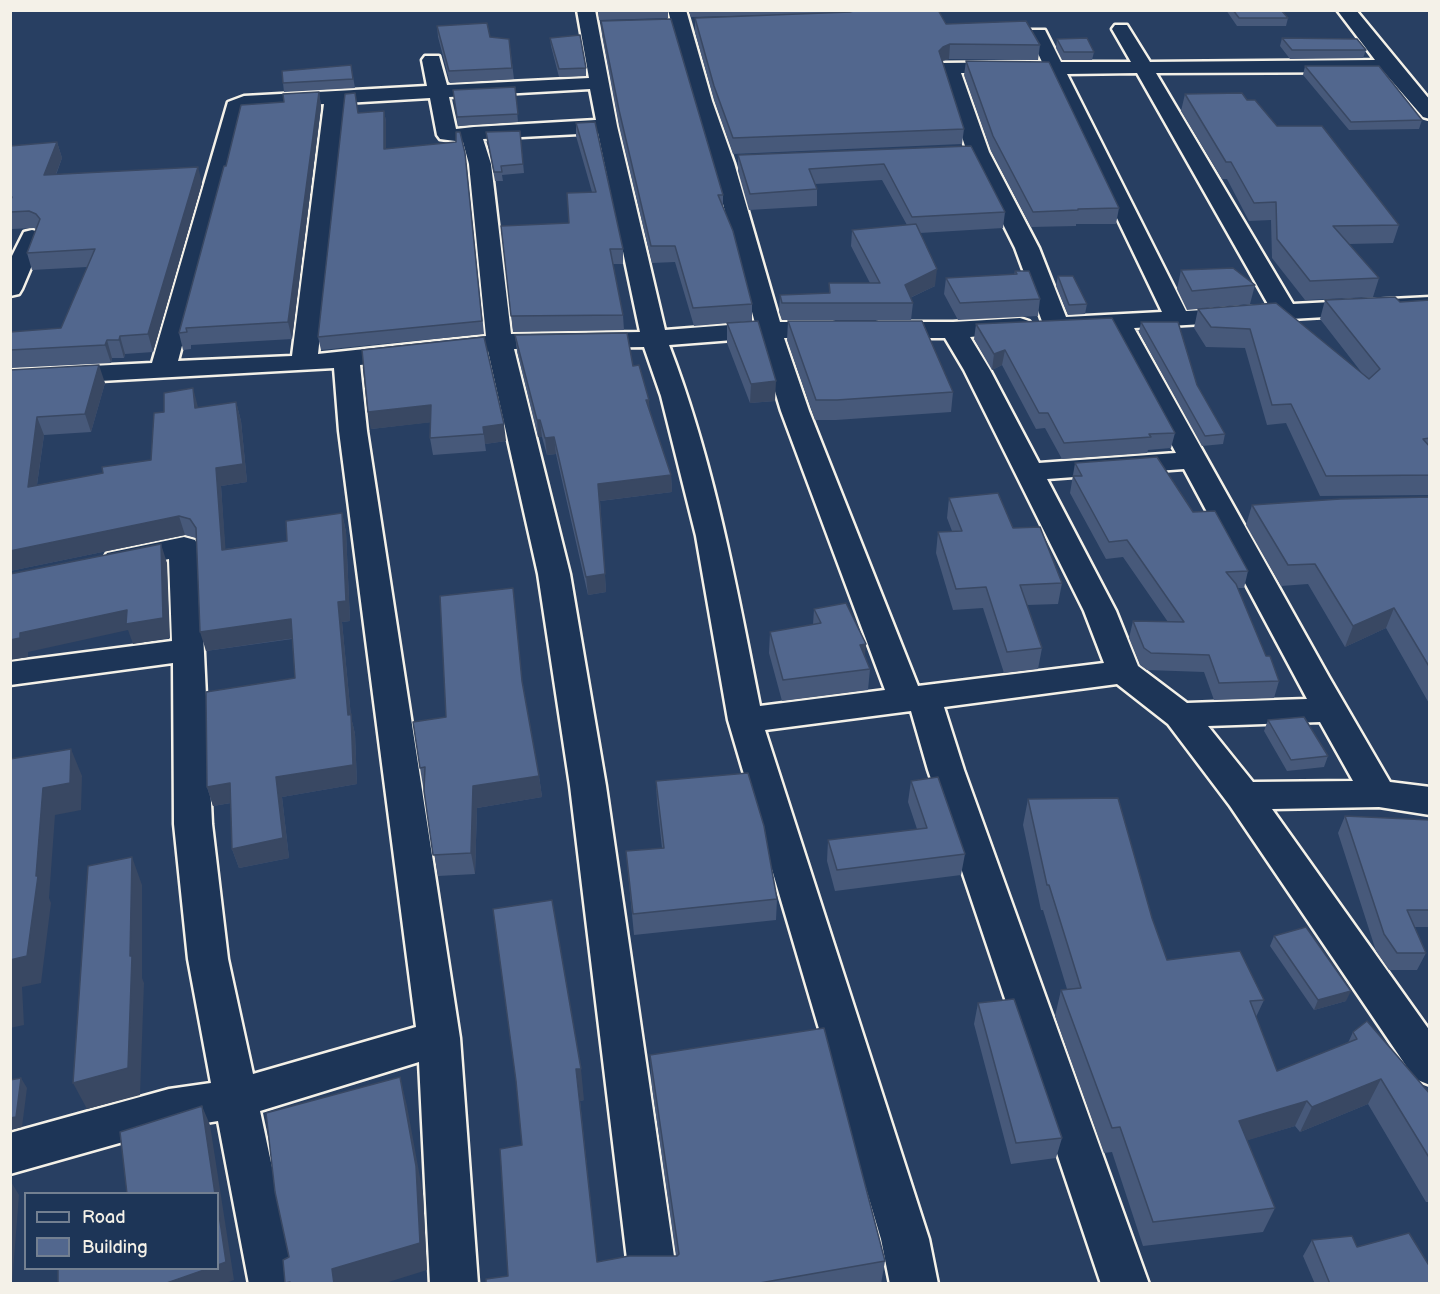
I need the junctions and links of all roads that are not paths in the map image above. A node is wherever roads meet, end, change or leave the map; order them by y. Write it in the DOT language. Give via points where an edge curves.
graph roads {
  1 [pos="1346,10"];
  2 [pos="595,22"];
  3 [pos="681,22"];
  4 [pos="1121,29"];
  5 [pos="1038,34"];
  6 [pos="432,60"];
  7 [pos="1389,66"];
  8 [pos="1143,67"];
  9 [pos="1054,68"];
  10 [pos="599,83"];
  11 [pos="440,92"];
  12 [pos="336,99"];
  13 [pos="1430,112"];
  14 [pos="607,126"];
  15 [pos="447,135"];
  16 [pos="978,152"];
  17 [pos="955,153"];
  18 [pos="32,237"];
  19 [pos="10,289"];
  20 [pos="1430,304"];
  21 [pos="1285,311"];
  22 [pos="1178,320"];
  23 [pos="1118,322"];
  24 [pos="1056,324"];
  25 [pos="769,330"];
  26 [pos="953,330"];
  27 [pos="654,339"];
  28 [pos="499,342"];
  29 [pos="346,358"];
  30 [pos="304,363"];
  31 [pos="163,370"];
  32 [pos="10,378"];
  33 [pos="1195,460"];
  34 [pos="1028,472"];
  35 [pos="1254,508"];
  36 [pos="1218,509"];
  37 [pos="91,566"];
  38 [pos="189,650"];
  39 [pos="1124,672"];
  40 [pos="10,674"];
  41 [pos="915,699"];
  42 [pos="1328,710"];
  43 [pos="1180,715"];
  44 [pos="745,720"];
  45 [pos="1379,794"];
  46 [pos="1243,796"];
  47 [pos="1430,801"];
  48 [pos="438,1038"];
  49 [pos="1430,1066"];
  50 [pos="235,1099"];
  51 [pos="10,1155"];
  52 [pos="273,1284"];
  53 [pos="454,1284"];
  54 [pos="654,1284"];
  55 [pos="914,1284"];
  56 [pos="1125,1284"];
  1 -- 7 [label="street"];
  2 -- 10 [label="street"];
  3 -- 25 [label="street" via="702,101 735,163"];
  4 -- 8 [label="street"];
  5 -- 9 [label="street"];
  6 -- 11 [label="street"];
  7 -- 8 [label="street"];
  7 -- 13 [label="street"];
  8 -- 9 [label="street"];
  8 -- 21 [label="street"];
  9 -- 16 [label="street" via="949,66"];
  9 -- 22 [label="street"];
  10 -- 11 [label="street"];
  10 -- 14 [label="street"];
  11 -- 12 [label="street"];
  11 -- 15 [label="street"];
  12 -- 30 [label="street"];
  12 -- 31 [label="street" via="244,102 235,106"];
  14 -- 15 [label="street"];
  14 -- 27 [label="street"];
  15 -- 28 [label="street" via="469,136 475,142 485,199"];
  16 -- 17 [label="street"];
  16 -- 24 [label="street" via="1027,249"];
  18 -- 19 [label="street"];
  20 -- 21 [label="street"];
  21 -- 22 [label="street"];
  22 -- 23 [label="street"];
  23 -- 24 [label="street"];
  23 -- 33 [label="street"];
  24 -- 26 [label="street"];
  25 -- 26 [label="street"];
  25 -- 27 [label="street"];
  25 -- 41 [label="street" via="795,411"];
  26 -- 34 [label="street"];
  27 -- 28 [label="street"];
  27 -- 44 [label="street" via="675,396 711,536"];
  28 -- 29 [label="street"];
  28 -- 54 [label="street" via="558,597 588,786"];
  29 -- 30 [label="street"];
  29 -- 48 [label="street"];
  30 -- 31 [label="street"];
  31 -- 32 [label="street"];
  33 -- 34 [label="street"];
  33 -- 36 [label="street"];
  34 -- 39 [label="street" via="1100,611"];
  35 -- 36 [label="street"];
  36 -- 42 [label="street"];
  37 -- 38 [label="street" via="184,547"];
  38 -- 40 [label="street"];
  38 -- 50 [label="street" via="193,824 208,959"];
  39 -- 41 [label="street"];
  39 -- 43 [label="street"];
  41 -- 44 [label="street"];
  41 -- 56 [label="street" via="950,782"];
  42 -- 43 [label="street"];
  42 -- 45 [label="street"];
  43 -- 46 [label="street"];
  44 -- 55 [label="street" via="905,1239"];
  45 -- 46 [label="street"];
  45 -- 47 [label="street"];
  46 -- 49 [label="street"];
  48 -- 50 [label="street"];
  48 -- 53 [label="street"];
  50 -- 51 [label="street" via="169,1109"];
  50 -- 52 [label="street"];
}
